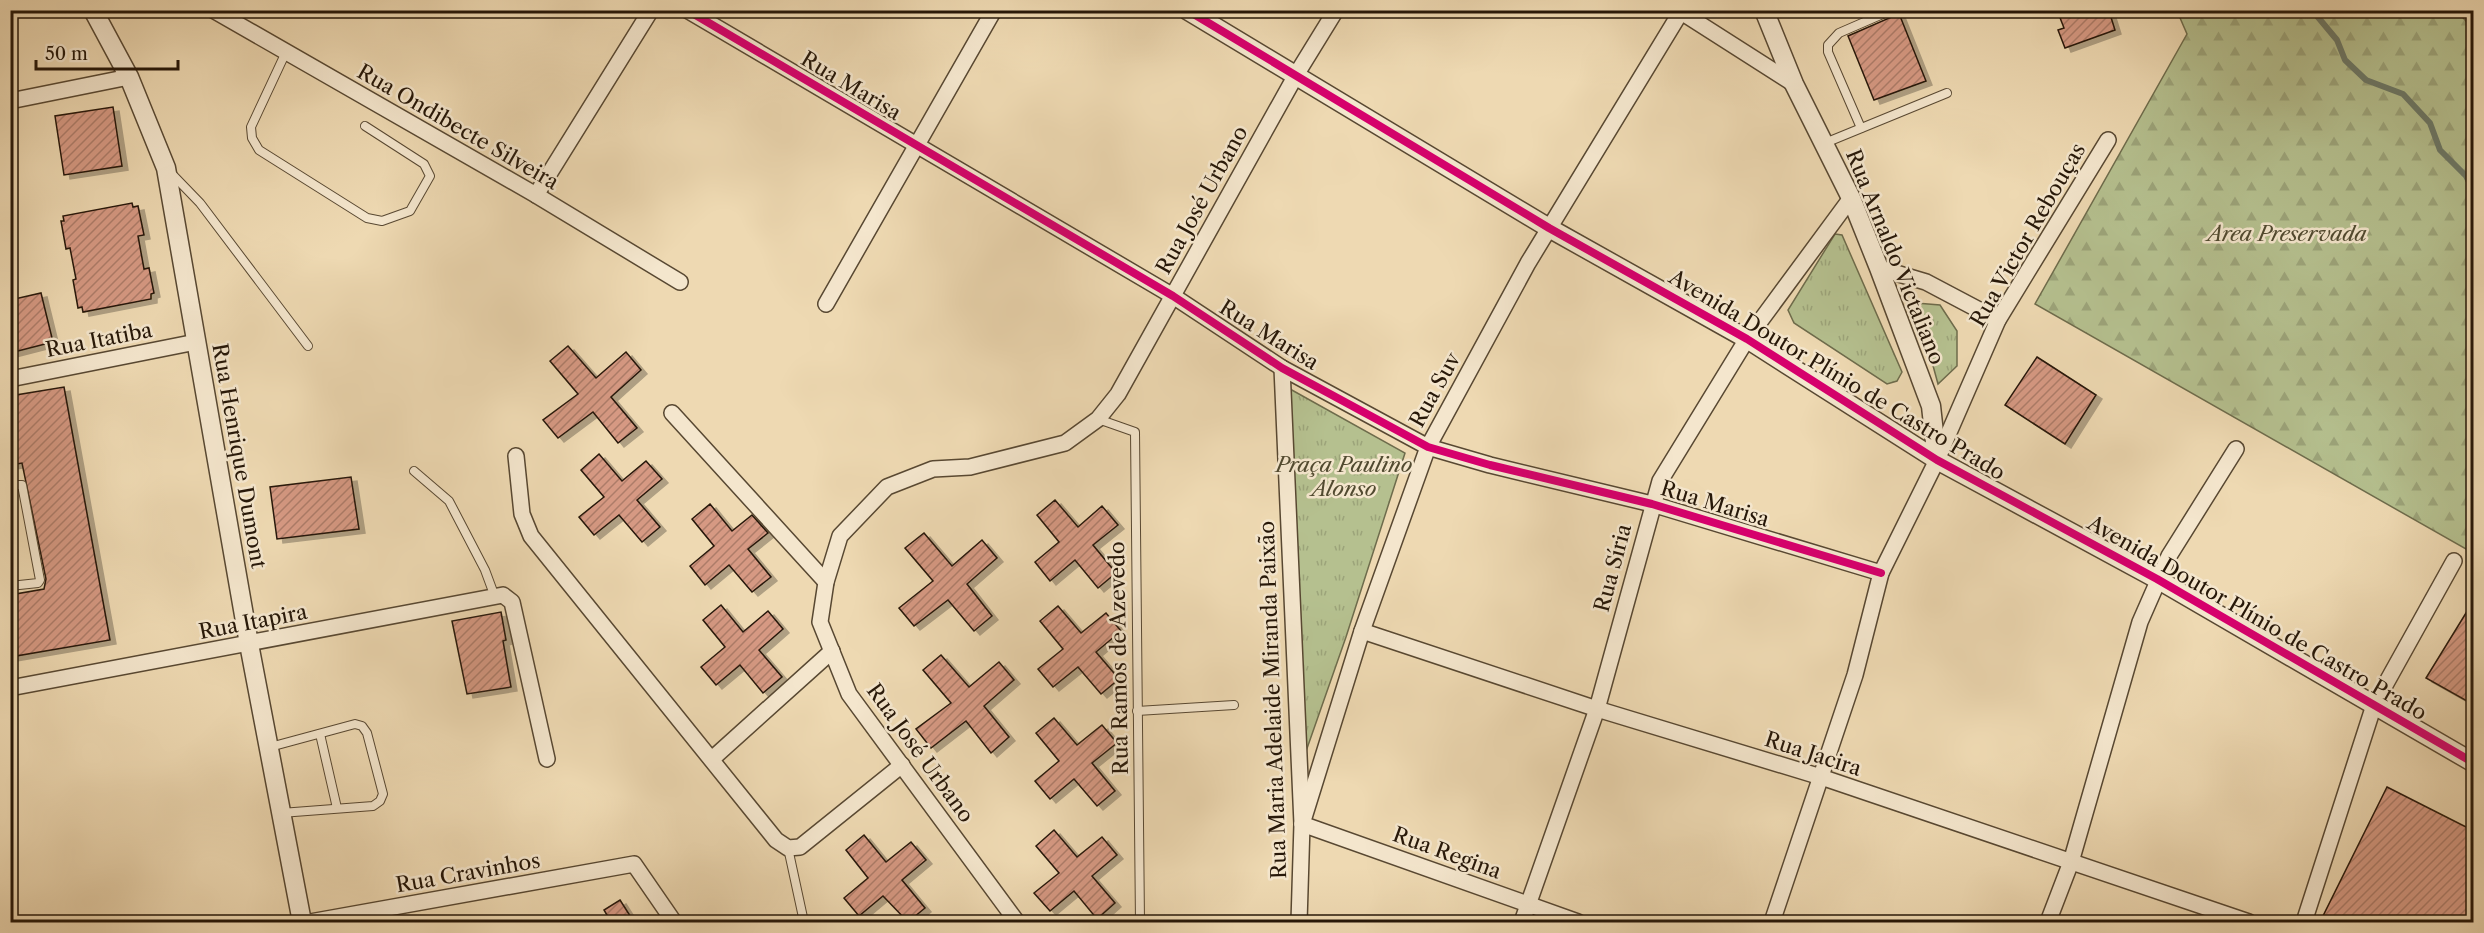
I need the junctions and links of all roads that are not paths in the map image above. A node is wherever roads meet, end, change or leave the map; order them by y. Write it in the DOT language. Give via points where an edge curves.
graph roads {
  1 [pos="93,10"];
  2 [pos="213,10"];
  3 [pos="651,10"];
  4 [pos="687,10"];
  5 [pos="994,10"];
  6 [pos="1187,10"];
  7 [pos="1336,10"];
  8 [pos="1764,10"];
  9 [pos="1892,10"];
  10 [pos="1680,11"];
  11 [pos="286,52"];
  12 [pos="1296,75"];
  13 [pos="129,77"];
  14 [pos="1794,84"];
  15 [pos="1947,93"];
  16 [pos="10,101"];
  17 [pos="365,126"];
  18 [pos="1861,128"];
  19 [pos="2108,140"];
  20 [pos="1824,144"];
  21 [pos="916,146"];
  22 [pos="166,168"];
  23 [pos="536,195"];
  24 [pos="1851,198"];
  25 [pos="1549,228"];
  26 [pos="1879,268"];
  27 [pos="680,282"];
  28 [pos="1173,296"];
  29 [pos="826,304"];
  30 [pos="1998,320"];
  31 [pos="1747,339"];
  32 [pos="196,342"];
  33 [pos="308,346"];
  34 [pos="1282,368"];
  35 [pos="10,379"];
  36 [pos="672,412"];
  37 [pos="1098,419"];
  38 [pos="1428,447"];
  39 [pos="2236,449"];
  40 [pos="516,456"];
  41 [pos="1937,460"];
  42 [pos="414,471"];
  43 [pos="10,485"];
  44 [pos="1652,504"];
  45 [pos="2454,561"];
  46 [pos="1881,573"];
  47 [pos="2157,579"];
  48 [pos="826,582"];
  49 [pos="10,585"];
  50 [pos="499,596"];
  51 [pos="1362,631"];
  52 [pos="249,644"];
  53 [pos="832,651"];
  54 [pos="10,688"];
  55 [pos="1234,705"];
  56 [pos="2374,705"];
  57 [pos="1597,709"];
  58 [pos="1137,711"];
  59 [pos="320,734"];
  60 [pos="268,748"];
  61 [pos="547,759"];
  62 [pos="712,759"];
  63 [pos="2474,763"];
  64 [pos="902,765"];
  65 [pos="1821,777"];
  66 [pos="337,808"];
  67 [pos="281,813"];
  68 [pos="1302,824"];
  69 [pos="788,848"];
  70 [pos="2071,862"];
  71 [pos="1528,905"];
  72 [pos="302,922"];
  73 [pos="310,922"];
  74 [pos="674,922"];
  75 [pos="804,922"];
  76 [pos="1017,922"];
  77 [pos="1140,922"];
  78 [pos="1299,922"];
  79 [pos="1522,922"];
  80 [pos="1578,922"];
  81 [pos="1772,922"];
  82 [pos="2048,922"];
  83 [pos="2250,922"];
  84 [pos="2304,922"];
  1 -- 13 [label="street, Rua Henrique Dumont"];
  2 -- 11 [label="street, Rua Ondibecte Silveira"];
  3 -- 23 [label="street"];
  4 -- 21 [label="street, Rua Marisa"];
  5 -- 21 [label="street"];
  6 -- 12 [label="street, Avenida Doutor Plínio de Castro Prado"];
  7 -- 12 [label="street, Rua José Urbano"];
  8 -- 14 [label="street, Rua Arnaldo Victaliano"];
  9 -- 18 [label="lane" via="1839,33 1828,45"];
  10 -- 14 [label="street"];
  10 -- 25 [label="street, Rua Suv"];
  11 -- 17 [label="lane" via="251,127 252,138 259,150 367,218 382,221 410,211 430,176 424,164"];
  11 -- 23 [label="street, Rua Ondibecte Silveira"];
  12 -- 25 [label="street, Avenida Doutor Plínio de Castro Prado"];
  12 -- 28 [label="street, Rua José Urbano"];
  13 -- 16 [label="street"];
  13 -- 22 [label="street, Rua Henrique Dumont"];
  14 -- 20 [label="street, Rua Arnaldo Victaliano"];
  15 -- 18 [label="lane"];
  18 -- 20 [label="lane"];
  19 -- 30 [label="street, Rua Victor Rebouças"];
  20 -- 24 [label="street, Rua Arnaldo Victaliano"];
  21 -- 28 [label="street, Rua Marisa"];
  21 -- 29 [label="street"];
  22 -- 32 [label="street, Rua Henrique Dumont"];
  22 -- 33 [label="lane" via="201,203"];
  23 -- 27 [label="street, Rua Ondibecte Silveira"];
  24 -- 26 [label="street, Rua Arnaldo Victaliano"];
  24 -- 31 [label="street, Rua Síria"];
  25 -- 31 [label="street, Avenida Doutor Plínio de Castro Prado"];
  25 -- 38 [label="street, Rua Suv"];
  26 -- 30 [label="street" via="1926,282"];
  26 -- 41 [label="street, Rua Arnaldo Victaliano" via="1930,406"];
  28 -- 34 [label="street, Rua Marisa"];
  28 -- 37 [label="street, Rua José Urbano" via="1118,394"];
  30 -- 41 [label="street, Rua Victor Rebouças"];
  31 -- 41 [label="street, Avenida Doutor Plínio de Castro Prado"];
  31 -- 44 [label="street, Rua Síria" via="1660,481"];
  32 -- 35 [label="street, Rua Itatiba"];
  32 -- 52 [label="street, Rua Henrique Dumont"];
  34 -- 38 [label="street, Rua Marisa"];
  34 -- 68 [label="street, Rua Maria Adelaide Miranda Paixão"];
  36 -- 48 [label="street"];
  37 -- 48 [label="street, Rua José Urbano" via="1065,443 970,467 933,469 887,487 840,536"];
  37 -- 58 [label="lane, Rua Ramos de Azevedo" via="1135,432"];
  38 -- 44 [label="street, Rua Marisa"];
  38 -- 51 [label="street, Rua Suv"];
  39 -- 47 [label="street"];
  40 -- 62 [label="street" via="522,514 531,536"];
  41 -- 46 [label="street, Rua Victor Rebouças"];
  41 -- 47 [label="street, Avenida Doutor Plínio de Castro Prado"];
  42 -- 50 [label="lane" via="448,501"];
  43 -- 49 [label="lane" via="22,485 39,580"];
  44 -- 46 [label="street, Rua Marisa"];
  44 -- 57 [label="street, Rua Síria"];
  45 -- 56 [label="street"];
  46 -- 65 [label="street, Rua Victor Rebouças" via="1855,675"];
  47 -- 56 [label="street, Avenida Doutor Plínio de Castro Prado"];
  47 -- 70 [label="street" via="2140,622"];
  48 -- 53 [label="street, Rua José Urbano" via="820,621"];
  50 -- 52 [label="street, Rua Itapira"];
  50 -- 61 [label="street" via="512,602"];
  51 -- 57 [label="street, Rua Jacira"];
  51 -- 68 [label="street, Rua Suv"];
  52 -- 54 [label="street, Rua Itapira"];
  52 -- 60 [label="street, Rua Henrique Dumont"];
  53 -- 62 [label="street"];
  53 -- 64 [label="street, Rua José Urbano" via="849,693"];
  55 -- 58 [label="lane"];
  56 -- 63 [label="street, Avenida Doutor Plínio de Castro Prado"];
  56 -- 84 [label="street"];
  57 -- 65 [label="street, Rua Jacira"];
  57 -- 71 [label="street, Rua Síria"];
  58 -- 77 [label="lane, Rua Ramos de Azevedo"];
  59 -- 60 [label="lane"];
  59 -- 66 [label="lane"];
  59 -- 66 [label="lane" via="355,724 362,726 383,794 373,806"];
  60 -- 67 [label="street, Rua Henrique Dumont"];
  62 -- 69 [label="street" via="776,840"];
  64 -- 69 [label="street" via="800,847"];
  64 -- 76 [label="street, Rua José Urbano"];
  65 -- 70 [label="street, Rua Jacira"];
  65 -- 81 [label="street, Rua Victor Rebouças"];
  66 -- 67 [label="lane"];
  67 -- 72 [label="street, Rua Henrique Dumont"];
  68 -- 71 [label="street, Rua Regina"];
  68 -- 78 [label="street, Rua Maria Adelaide Miranda Paixão"];
  69 -- 75 [label="lane"];
  70 -- 82 [label="street"];
  70 -- 83 [label="street, Rua Jacira"];
  71 -- 79 [label="street, Rua Síria"];
  71 -- 80 [label="street, Rua Regina"];
  73 -- 74 [label="street, Rua Cravinhos" via="634,864"];
}
